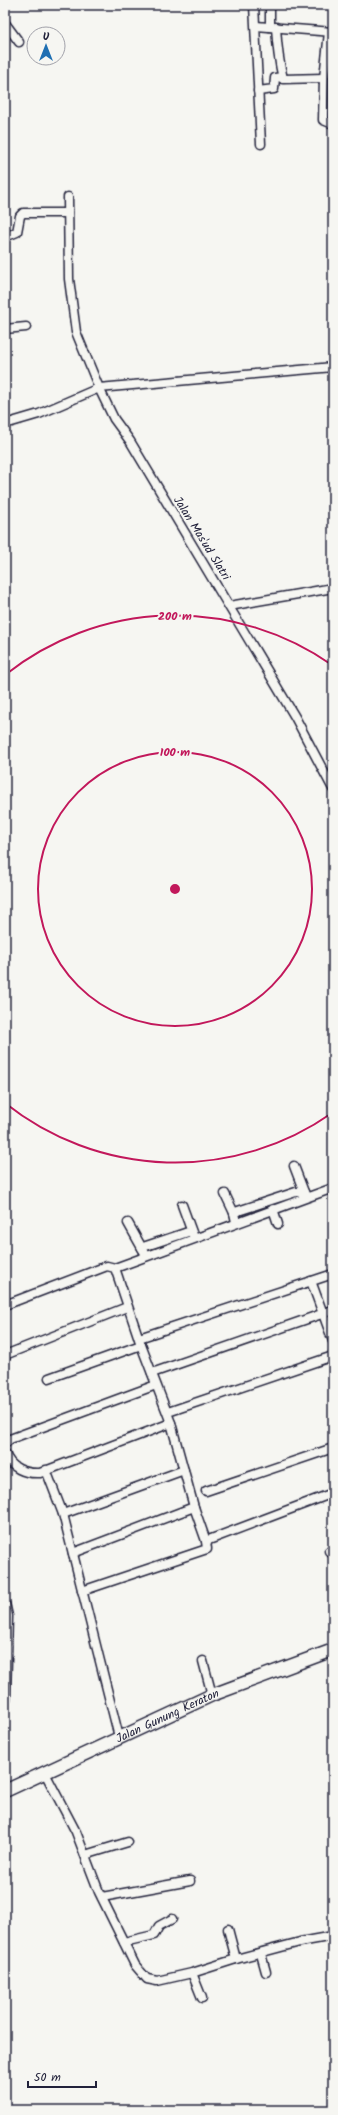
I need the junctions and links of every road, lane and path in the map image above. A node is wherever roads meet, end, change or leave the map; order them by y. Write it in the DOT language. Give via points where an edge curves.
graph roads {
  1 [pos="254,5"];
  2 [pos="270,5"];
  3 [pos="5,23"];
  4 [pos="256,26"];
  5 [pos="273,27"];
  6 [pos="331,32"];
  7 [pos="19,42"];
  8 [pos="282,77"];
  9 [pos="324,78"];
  10 [pos="258,90"];
  11 [pos="333,124"];
  12 [pos="261,144"];
  13 [pos="68,197"];
  14 [pos="68,212"];
  15 [pos="5,237"];
  16 [pos="26,327"];
  17 [pos="5,329"];
  18 [pos="333,367"];
  19 [pos="99,388"];
  20 [pos="5,424"];
  21 [pos="333,588"];
  22 [pos="229,606"];
  23 [pos="333,789"];
  24 [pos="294,1166"];
  25 [pos="333,1188"];
  26 [pos="225,1194"];
  27 [pos="305,1194"];
  28 [pos="182,1204"];
  29 [pos="273,1209"];
  30 [pos="234,1213"];
  31 [pos="236,1222"];
  32 [pos="128,1223"];
  33 [pos="278,1224"];
  34 [pos="192,1234"];
  35 [pos="144,1252"];
  36 [pos="115,1268"];
  37 [pos="333,1274"];
  38 [pos="311,1281"];
  39 [pos="5,1305"];
  40 [pos="127,1308"];
  41 [pos="333,1310"];
  42 [pos="323,1314"];
  43 [pos="333,1341"];
  44 [pos="140,1342"];
  45 [pos="5,1355"];
  46 [pos="333,1356"];
  47 [pos="152,1373"];
  48 [pos="49,1378"];
  49 [pos="156,1385"];
  50 [pos="168,1412"];
  51 [pos="172,1423"];
  52 [pos="5,1444"];
  53 [pos="333,1448"];
  54 [pos="5,1453"];
  55 [pos="46,1470"];
  56 [pos="184,1470"];
  57 [pos="206,1491"];
  58 [pos="333,1493"];
  59 [pos="194,1507"];
  60 [pos="63,1514"];
  61 [pos="206,1541"];
  62 [pos="73,1553"];
  63 [pos="82,1591"];
  64 [pos="5,1603"];
  65 [pos="333,1650"];
  66 [pos="203,1661"];
  67 [pos="212,1695"];
  68 [pos="6,1700"];
  69 [pos="119,1737"];
  70 [pos="45,1773"];
  71 [pos="5,1791"];
  72 [pos="128,1842"];
  73 [pos="85,1855"];
  74 [pos="190,1881"];
  75 [pos="102,1897"];
  76 [pos="172,1919"];
  77 [pos="228,1929"];
  78 [pos="333,1936"];
  79 [pos="124,1942"];
  80 [pos="261,1954"];
  81 [pos="236,1959"];
  82 [pos="266,1972"];
  83 [pos="192,1973"];
  84 [pos="202,1998"];
  1 -- 4 [label="street"];
  2 -- 5 [label="street"];
  3 -- 7 [label="street"];
  4 -- 5 [label="street"];
  4 -- 10 [label="street"];
  5 -- 6 [label="street"];
  5 -- 8 [label="street"];
  6 -- 9 [label="street"];
  8 -- 9 [label="street" via="286,80"];
  8 -- 10 [label="street" via="275,78 274,90"];
  9 -- 11 [label="street" via="323,120"];
  10 -- 12 [label="street"];
  13 -- 14 [label="street, Jalan Mas'ud Slatri"];
  14 -- 15 [label="street" via="23,213 17,232"];
  14 -- 19 [label="street, Jalan Mas'ud Slatri" via="69,280 76,332"];
  16 -- 17 [label="street"];
  18 -- 19 [label="street"];
  19 -- 20 [label="street" via="38,414"];
  19 -- 22 [label="street, Jalan Mas'ud Slatri" via="114,420 130,441"];
  21 -- 22 [label="street"];
  22 -- 23 [label="street, Jalan Mas'ud Slatri" via="295,717"];
  24 -- 27 [label="street"];
  25 -- 27 [label="street"];
  26 -- 30 [label="street"];
  27 -- 29 [label="street"];
  27 -- 30 [label="street" via="290,1194"];
  28 -- 34 [label="street"];
  29 -- 31 [label="street"];
  29 -- 33 [label="street"];
  30 -- 31 [label="street"];
  31 -- 34 [label="street"];
  32 -- 35 [label="street"];
  34 -- 35 [label="street"];
  35 -- 36 [label="street"];
  36 -- 39 [label="street" via="108,1266"];
  36 -- 40 [label="street"];
  37 -- 38 [label="street"];
  38 -- 42 [label="street"];
  38 -- 44 [label="street"];
  40 -- 44 [label="street"];
  40 -- 45 [label="street"];
  41 -- 42 [label="street"];
  42 -- 43 [label="street"];
  42 -- 47 [label="street"];
  44 -- 47 [label="street"];
  44 -- 48 [label="street"];
  46 -- 50 [label="street"];
  47 -- 49 [label="street"];
  49 -- 50 [label="street"];
  49 -- 52 [label="street"];
  50 -- 51 [label="street"];
  51 -- 55 [label="street"];
  51 -- 56 [label="street"];
  53 -- 57 [label="street"];
  54 -- 55 [label="street" via="10,1462 22,1471 36,1473"];
  55 -- 60 [label="street"];
  56 -- 59 [label="street"];
  56 -- 60 [label="street"];
  58 -- 61 [label="street"];
  59 -- 61 [label="street"];
  59 -- 62 [label="street"];
  60 -- 62 [label="street"];
  61 -- 63 [label="street" via="207,1549"];
  62 -- 63 [label="street"];
  63 -- 69 [label="street"];
  64 -- 68 [label="street" via="8,1616"];
  65 -- 67 [label="street, Jalan Gunung Keraton"];
  66 -- 67 [label="street"];
  67 -- 69 [label="street, Jalan Gunung Keraton"];
  69 -- 70 [label="street, Jalan Gunung Keraton"];
  70 -- 71 [label="street, Jalan Gunung Keraton"];
  70 -- 73 [label="street"];
  72 -- 73 [label="street"];
  73 -- 75 [label="street"];
  74 -- 75 [label="street"];
  75 -- 79 [label="street"];
  76 -- 79 [label="street" via="159,1926 154,1935"];
  77 -- 81 [label="street"];
  78 -- 80 [label="street" via="300,1942"];
  79 -- 83 [label="street" via="135,1965 147,1979 157,1981"];
  80 -- 81 [label="street"];
  80 -- 82 [label="street"];
  81 -- 83 [label="street"];
  83 -- 84 [label="street"];
}
